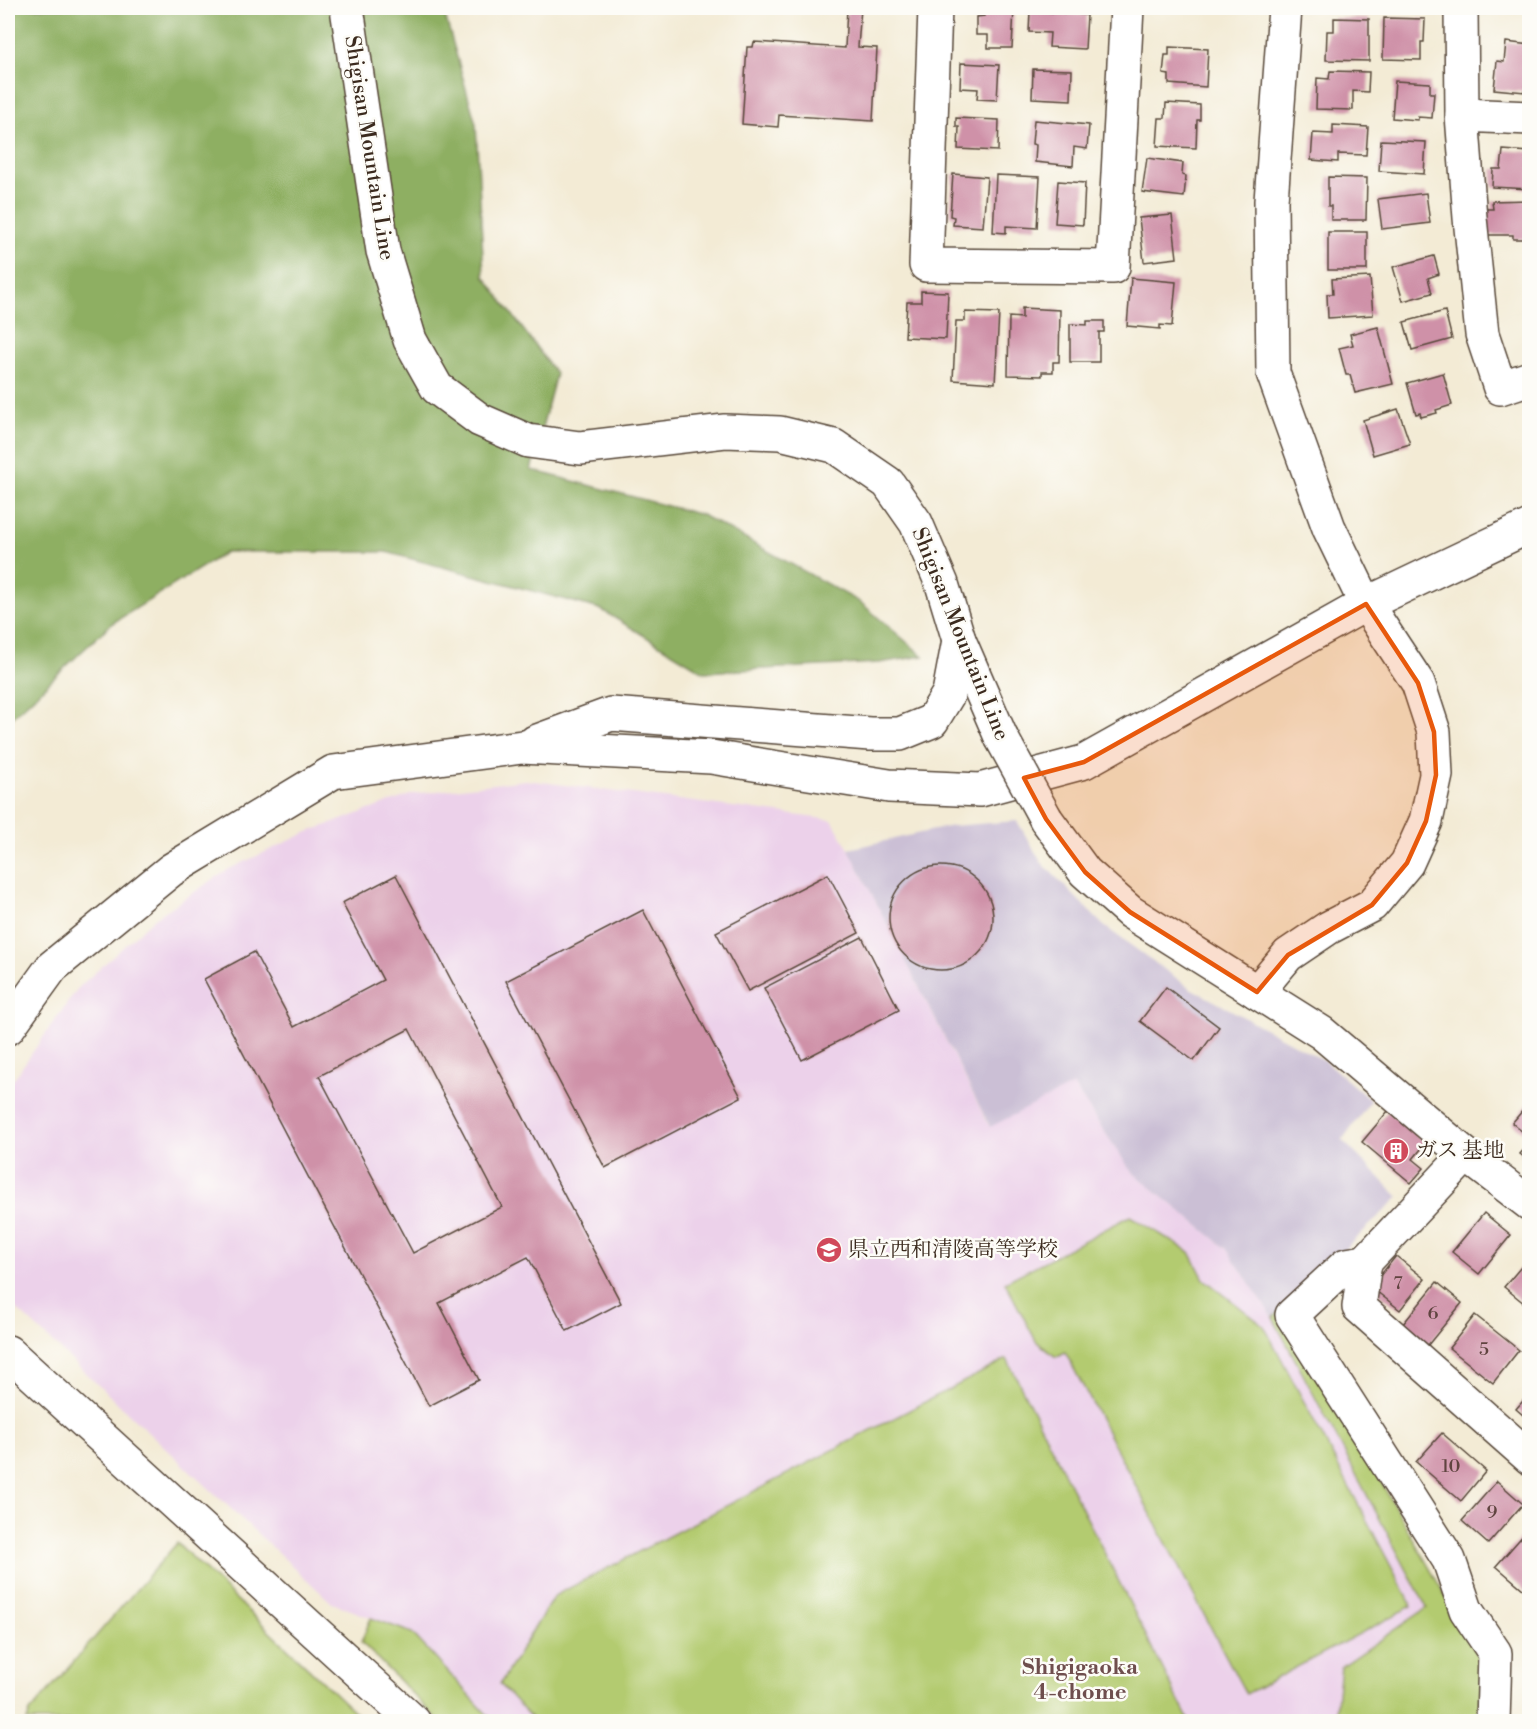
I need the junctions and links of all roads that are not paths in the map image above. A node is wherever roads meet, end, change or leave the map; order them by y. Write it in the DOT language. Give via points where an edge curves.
graph roads {
  1 [pos="346,8"];
  2 [pos="935,8"];
  3 [pos="1127,8"];
  4 [pos="1285,8"];
  5 [pos="1461,8"];
  6 [pos="1462,115"];
  7 [pos="1530,118"];
  8 [pos="1530,378"];
  9 [pos="1530,525"];
  10 [pos="1366,604"];
  11 [pos="959,640"];
  12 [pos="522,747"];
  13 [pos="1257,992"];
  14 [pos="8,1028"];
  15 [pos="1466,1155"];
  16 [pos="1530,1204"];
  17 [pos="1365,1262"];
  18 [pos="8,1352"];
  19 [pos="1530,1458"];
  20 [pos="414,1722"];
  21 [pos="1492,1722"];
  1 -- 11 [label="street, Shigisan Mountain Line" via="382,251 411,340 437,388 480,420 528,441 559,446 580,448 725,431 780,433 834,446 888,483 916,523 942,584"];
  2 -- 3 [label="street" via="926,265 1113,267"];
  4 -- 10 [label="street" via="1271,201 1273,373 1329,528"];
  5 -- 6 [label="street"];
  6 -- 7 [label="street"];
  6 -- 8 [label="street" via="1482,334 1500,388"];
  9 -- 10 [label="street"];
  10 -- 12 [label="street" via="1084,762 981,790 889,786 711,757"];
  10 -- 13 [label="street" via="1418,683 1434,732 1436,775 1426,821 1407,863 1372,905 1288,955"];
  11 -- 12 [label="street" via="950,693 932,721 900,734 611,714"];
  11 -- 13 [label="street, Shigisan Mountain Line, bridge" via="1001,737 1046,819 1085,872 1130,912"];
  12 -- 14 [label="street" via="333,772 171,870 52,968"];
  13 -- 15 [label="street, Shigisan Mountain Line" via="1322,1033"];
  15 -- 16 [label="street, Shigisan Mountain Line"];
  15 -- 17 [label="street"];
  17 -- 19 [label="street" via="1359,1307"];
  17 -- 21 [label="street" via="1346,1265 1292,1315 1449,1560 1467,1611 1495,1653"];
  18 -- 20 [label="street"];
}
